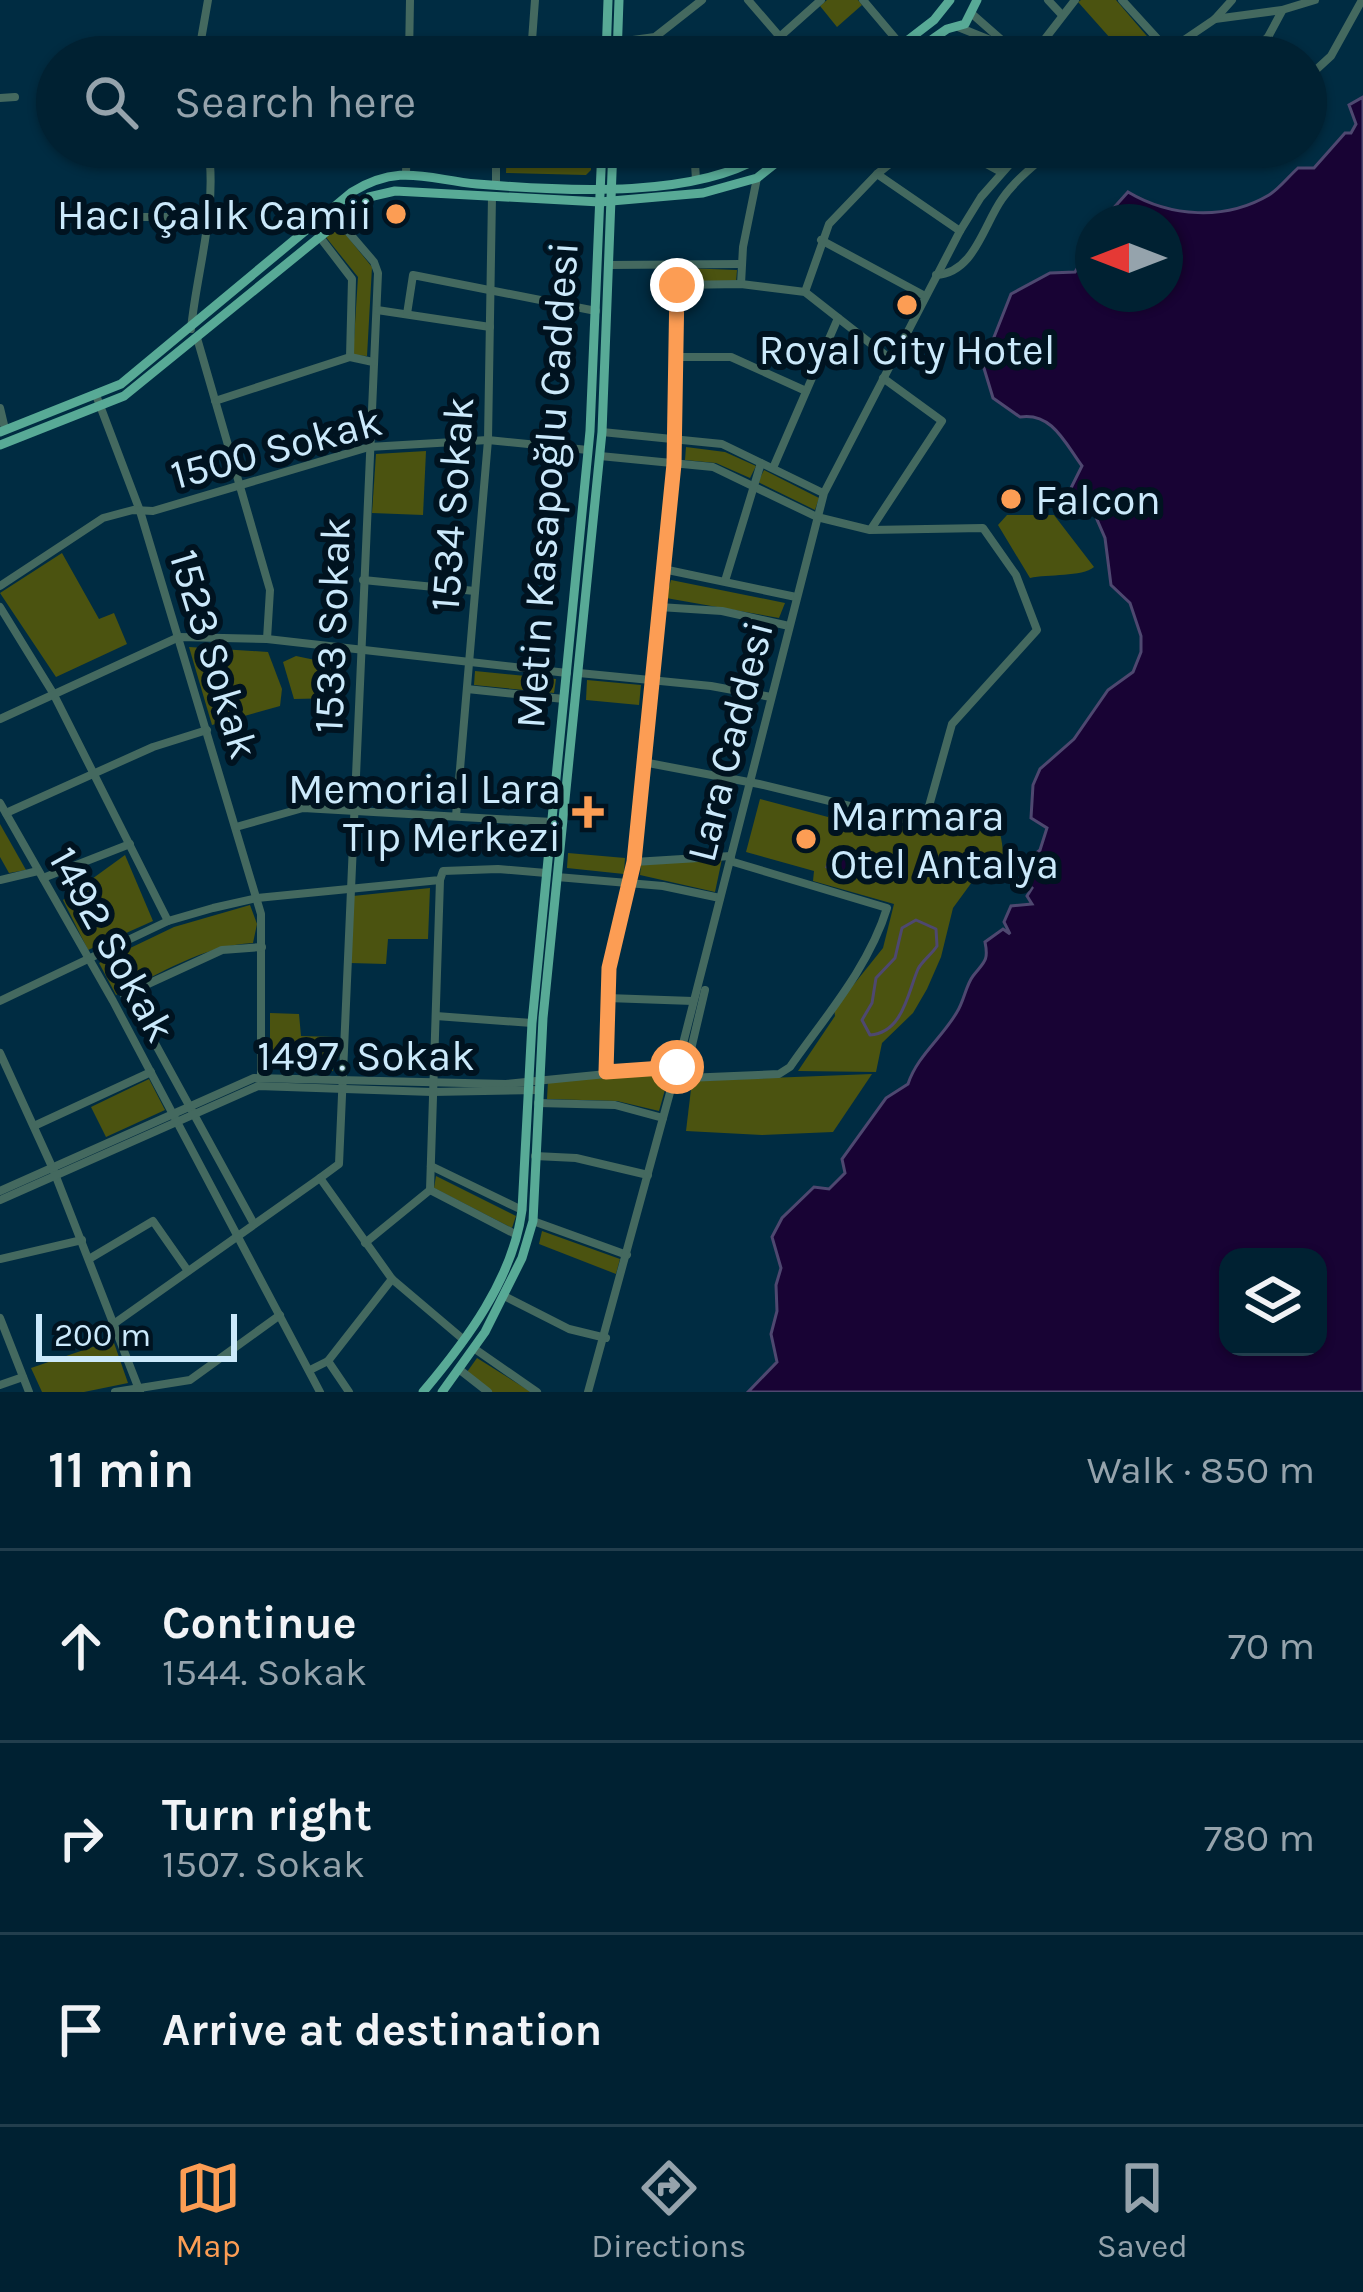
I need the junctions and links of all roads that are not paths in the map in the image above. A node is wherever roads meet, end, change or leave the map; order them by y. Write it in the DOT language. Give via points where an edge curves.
graph roads {
  1 [pos="208,0"];
  2 [pos="410,0"];
  3 [pos="536,0"];
  4 [pos="608,0"];
  5 [pos="620,0"];
  6 [pos="702,0"];
  7 [pos="748,0"];
  8 [pos="821,0"];
  9 [pos="863,0"];
  10 [pos="963,0"];
  11 [pos="977,0"];
  12 [pos="1048,0"];
  13 [pos="1075,0"];
  14 [pos="1122,0"];
  15 [pos="1315,0"];
  16 [pos="1361,0"];
  17 [pos="1230,1"];
  18 [pos="946,4"];
  19 [pos="1282,10"];
  20 [pos="971,13"];
  21 [pos="1062,15"];
  22 [pos="1215,20"];
  23 [pos="956,27"];
  24 [pos="202,36"];
  25 [pos="409,36"];
  26 [pos="533,36"];
  27 [pos="609,36"];
  28 [pos="613,36"];
  29 [pos="656,36"];
  30 [pos="779,36"];
  31 [pos="781,36"];
  32 [pos="893,36"];
  33 [pos="911,36"];
  34 [pos="941,36"];
  35 [pos="980,36"];
  36 [pos="995,36"];
  37 [pos="1046,36"];
  38 [pos="1151,36"];
  39 [pos="1193,36"];
  40 [pos="1269,36"];
  41 [pos="1327,60"];
  42 [pos="15,97"];
  43 [pos="0,98"];
  44 [pos="211,168"];
  45 [pos="406,168"];
  46 [pos="495,168"];
  47 [pos="604,168"];
  48 [pos="610,168"];
  49 [pos="695,168"];
  50 [pos="740,168"];
  51 [pos="770,168"];
  52 [pos="885,168"];
  53 [pos="994,168"];
  54 [pos="1005,168"];
  55 [pos="1033,168"];
  56 [pos="406,172"];
  57 [pos="1001,172"];
  58 [pos="877,174"];
  59 [pos="757,178"];
  60 [pos="696,179"];
  61 [pos="606,189"];
  62 [pos="494,190"];
  63 [pos="605,202"];
  64 [pos="104,217"];
  65 [pos="207,217"];
  66 [pos="338,220"];
  67 [pos="960,231"];
  68 [pos="319,236"];
  69 [pos="820,240"];
  70 [pos="741,264"];
  71 [pos="609,265"];
  72 [pos="677,266"];
  73 [pos="936,275"];
  74 [pos="741,284"];
  75 [pos="677,285"];
  76 [pos="805,292"];
  77 [pos="491,293"];
  78 [pos="925,296"];
  79 [pos="376,310"];
  80 [pos="596,311"];
  81 [pos="406,314"];
  82 [pos="838,318"];
  83 [pos="490,327"];
  84 [pos="194,333"];
  85 [pos="350,357"];
  86 [pos="676,358"];
  87 [pos="893,361"];
  88 [pos="374,362"];
  89 [pos="884,378"];
  90 [pos="806,392"];
  91 [pos="98,401"];
  92 [pos="215,401"];
  93 [pos="0,408"];
  94 [pos="3,430"];
  95 [pos="602,432"];
  96 [pos="488,440"];
  97 [pos="676,440"];
  98 [pos="0,445"];
  99 [pos="369,447"];
  100 [pos="588,450"];
  101 [pos="600,456"];
  102 [pos="761,463"];
  103 [pos="674,464"];
  104 [pos="773,468"];
  105 [pos="752,484"];
  106 [pos="240,485"];
  107 [pos="824,493"];
  108 [pos="140,511"];
  109 [pos="817,517"];
  110 [pos="870,530"];
  111 [pos="663,569"];
  112 [pos="363,580"];
  113 [pos="725,581"];
  114 [pos="0,586"];
  115 [pos="476,591"];
  116 [pos="796,597"];
  117 [pos="0,607"];
  118 [pos="659,607"];
  119 [pos="788,626"];
  120 [pos="179,637"];
  121 [pos="267,640"];
  122 [pos="360,652"];
  123 [pos="470,664"];
  124 [pos="573,673"];
  125 [pos="651,679"];
  126 [pos="467,689"];
  127 [pos="53,693"];
  128 [pos="771,697"];
  129 [pos="564,699"];
  130 [pos="0,719"];
  131 [pos="207,730"];
  132 [pos="643,762"];
  133 [pos="95,774"];
  134 [pos="750,782"];
  135 [pos="0,803"];
  136 [pos="353,810"];
  137 [pos="6,814"];
  138 [pos="456,816"];
  139 [pos="552,822"];
  140 [pos="236,827"];
  141 [pos="130,844"];
  142 [pos="731,859"];
  143 [pos="634,862"];
  144 [pos="0,867"];
  145 [pos="40,875"];
  146 [pos="551,875"];
  147 [pos="3,879"];
  148 [pos="440,880"];
  149 [pos="631,883"];
  150 [pos="350,890"];
  151 [pos="257,898"];
  152 [pos="721,898"];
  153 [pos="168,921"];
  154 [pos="262,947"];
  155 [pos="89,958"];
  156 [pos="705,990"];
  157 [pos="128,994"];
  158 [pos="607,998"];
  159 [pos="693,1000"];
  160 [pos="0,1001"];
  161 [pos="113,1001"];
  162 [pos="436,1016"];
  163 [pos="532,1023"];
  164 [pos="0,1053"];
  165 [pos="151,1072"];
  166 [pos="606,1072"];
  167 [pos="679,1073"];
  168 [pos="261,1077"];
  169 [pos="340,1085"];
  170 [pos="534,1085"];
  171 [pos="432,1088"];
  172 [pos="538,1103"];
  173 [pos="190,1112"];
  174 [pos="663,1118"];
  175 [pos="175,1119"];
  176 [pos="34,1126"];
  177 [pos="535,1156"];
  178 [pos="431,1166"];
  179 [pos="55,1173"];
  180 [pos="648,1175"];
  181 [pos="320,1178"];
  182 [pos="430,1190"];
  183 [pos="0,1196"];
  184 [pos="523,1210"];
  185 [pos="533,1221"];
  186 [pos="254,1224"];
  187 [pos="238,1235"];
  188 [pos="517,1235"];
  189 [pos="82,1240"];
  190 [pos="365,1243"];
  191 [pos="627,1255"];
  192 [pos="0,1258"];
  193 [pos="89,1259"];
  194 [pos="188,1271"];
  195 [pos="392,1279"];
  196 [pos="504,1296"];
  197 [pos="280,1315"];
  198 [pos="0,1318"];
  199 [pos="115,1323"];
  200 [pos="605,1338"];
  201 [pos="465,1341"];
  202 [pos="475,1349"];
  203 [pos="328,1360"];
  204 [pos="310,1370"];
  205 [pos="460,1370"];
  206 [pos="23,1377"];
  207 [pos="190,1380"];
  208 [pos="0,1385"];
  209 [pos="139,1390"];
  210 [pos="29,1392"];
  211 [pos="115,1392"];
  212 [pos="198,1392"];
  213 [pos="320,1392"];
  214 [pos="349,1392"];
  215 [pos="423,1392"];
  216 [pos="442,1392"];
  217 [pos="488,1392"];
  218 [pos="537,1392"];
  219 [pos="588,1392"];
  1 -- 24 [label="street"];
  2 -- 25 [label="street"];
  3 -- 26 [label="street"];
  4 -- 27 [label="main road"];
  5 -- 28 [label="main road"];
  6 -- 29 [label="street"];
  7 -- 30 [label="street"];
  8 -- 31 [label="street"];
  9 -- 32 [label="street"];
  10 -- 20 [label="main road"];
  11 -- 20 [label="main road"];
  12 -- 21 [label="street"];
  13 -- 21 [label="street"];
  14 -- 38 [label="street"];
  15 -- 19 [label="street"];
  16 -- 41 [label="street"];
  17 -- 22 [label="street"];
  18 -- 23 [label="main road" via="948,24"];
  18 -- 33 [label="main road"];
  19 -- 22 [label="street"];
  19 -- 40 [label="street"];
  20 -- 23 [label="main road"];
  20 -- 36 [label="street"];
  21 -- 37 [label="street"];
  22 -- 39 [label="street"];
  23 -- 34 [label="main road"];
  23 -- 35 [label="street"];
  42 -- 43 [label="street"];
  44 -- 65 [label="street"];
  45 -- 56 [label="street"];
  46 -- 62 [label="street, 1534 Sokak"];
  47 -- 61 [label="main road"];
  48 -- 61 [label="main road"];
  49 -- 60 [label="street"];
  50 -- 60 [label="main road"];
  51 -- 59 [label="main road"];
  52 -- 58 [label="street"];
  53 -- 57 [label="street"];
  54 -- 57 [label="street, Lara Caddesi"];
  55 -- 73 [label="street" via="1001,200 966,261"];
  56 -- 62 [label="main road"];
  56 -- 84 [label="main road" via="352,192"];
  57 -- 67 [label="street, Lara Caddesi"];
  58 -- 67 [label="street"];
  58 -- 69 [label="street"];
  59 -- 63 [label="main road" via="719,191"];
  59 -- 70 [label="street"];
  60 -- 61 [label="main road"];
  61 -- 62 [label="main road"];
  61 -- 63 [label="main road"];
  62 -- 63 [label="main road"];
  62 -- 66 [label="main road" via="382,193"];
  62 -- 77 [label="street, 1534 Sokak"];
  63 -- 71 [label="main road, Metin Kasapoğlu Caddesi"];
  63 -- 80 [label="main road, Metin Kasapoğlu Caddesi"];
  64 -- 65 [label="street"];
  65 -- 84 [label="street"];
  66 -- 68 [label="main road"];
  66 -- 79 [label="street, 1533 Sokak" via="377,266"];
  67 -- 73 [label="street, Lara Caddesi"];
  68 -- 84 [label="main road"];
  68 -- 85 [label="street" via="352,279"];
  69 -- 76 [label="street"];
  69 -- 78 [label="street"];
  70 -- 72 [label="street"];
  70 -- 74 [label="street"];
  71 -- 72 [label="street"];
  71 -- 95 [label="main road, Metin Kasapoğlu Caddesi"];
  72 -- 75 [label="street"];
  73 -- 78 [label="street, Lara Caddesi"];
  74 -- 75 [label="street"];
  74 -- 76 [label="street"];
  75 -- 86 [label="street"];
  76 -- 82 [label="street"];
  77 -- 80 [label="street"];
  77 -- 81 [label="street" via="413,275"];
  77 -- 83 [label="street, 1534 Sokak"];
  78 -- 87 [label="street, Lara Caddesi"];
  79 -- 81 [label="street"];
  79 -- 88 [label="street, 1533 Sokak"];
  80 -- 100 [label="main road, Metin Kasapoğlu Caddesi"];
  81 -- 83 [label="street"];
  82 -- 87 [label="street"];
  82 -- 90 [label="street"];
  83 -- 96 [label="street, 1534 Sokak"];
  84 -- 91 [label="main road"];
  84 -- 92 [label="street"];
  85 -- 88 [label="street"];
  85 -- 92 [label="street"];
  86 -- 90 [label="street" via="731,357"];
  86 -- 97 [label="street"];
  87 -- 89 [label="street, Lara Caddesi"];
  88 -- 99 [label="street, 1533 Sokak"];
  89 -- 107 [label="street, Lara Caddesi"];
  89 -- 110 [label="street" via="942,421"];
  90 -- 104 [label="street"];
  91 -- 94 [label="main road"];
  91 -- 98 [label="main road"];
  91 -- 108 [label="street, 1523 Sokak"];
  92 -- 106 [label="street"];
  93 -- 94 [label="street"];
  95 -- 97 [label="street"];
  95 -- 101 [label="main road, Metin Kasapoğlu Caddesi"];
  96 -- 99 [label="street, 1500 Sokak"];
  96 -- 100 [label="street, 1500 Sokak"];
  96 -- 115 [label="street, 1534 Sokak"];
  97 -- 102 [label="street" via="722,444"];
  97 -- 103 [label="street"];
  99 -- 106 [label="street, 1500 Sokak"];
  99 -- 112 [label="street, 1533 Sokak"];
  100 -- 124 [label="main road, Metin Kasapoğlu Caddesi"];
  101 -- 103 [label="street"];
  101 -- 124 [label="main road, Metin Kasapoğlu Caddesi"];
  102 -- 104 [label="street"];
  102 -- 105 [label="street"];
  103 -- 105 [label="street" via="712,467"];
  103 -- 111 [label="street"];
  104 -- 107 [label="street"];
  105 -- 109 [label="street"];
  105 -- 113 [label="street"];
  106 -- 108 [label="street, 1500 Sokak"];
  106 -- 121 [label="street" via="270,590"];
  107 -- 109 [label="street, Lara Caddesi"];
  108 -- 114 [label="street, 1500 Sokak" via="103,518"];
  108 -- 120 [label="street, 1523 Sokak"];
  109 -- 110 [label="street"];
  109 -- 116 [label="street, Lara Caddesi"];
  110 -- 134 [label="street" via="983,528 1016,575 1036,630 952,724 924,824"];
  111 -- 113 [label="street"];
  111 -- 118 [label="street"];
  112 -- 115 [label="street"];
  112 -- 122 [label="street, 1533 Sokak"];
  113 -- 116 [label="street"];
  115 -- 123 [label="street, 1534 Sokak"];
  116 -- 119 [label="street, Lara Caddesi"];
  117 -- 127 [label="street"];
  118 -- 119 [label="street"];
  118 -- 125 [label="street"];
  119 -- 128 [label="street, Lara Caddesi"];
  120 -- 121 [label="street"];
  120 -- 127 [label="street"];
  120 -- 131 [label="street, 1523 Sokak"];
  121 -- 122 [label="street"];
  122 -- 123 [label="street"];
  122 -- 136 [label="street, 1533 Sokak"];
  123 -- 124 [label="street"];
  123 -- 126 [label="street, 1534 Sokak"];
  124 -- 125 [label="street"];
  124 -- 129 [label="main road, Metin Kasapoğlu Caddesi"];
  124 -- 146 [label="main road, Metin Kasapoğlu Caddesi"];
  125 -- 128 [label="street"];
  125 -- 132 [label="street"];
  126 -- 129 [label="street"];
  126 -- 138 [label="street, 1534 Sokak"];
  127 -- 130 [label="street"];
  127 -- 133 [label="street"];
  128 -- 134 [label="street, Lara Caddesi"];
  129 -- 139 [label="main road, Metin Kasapoğlu Caddesi"];
  131 -- 133 [label="street"];
  131 -- 140 [label="street, 1523 Sokak"];
  132 -- 134 [label="street"];
  132 -- 143 [label="street"];
  133 -- 137 [label="street"];
  133 -- 141 [label="street"];
  134 -- 142 [label="street, Lara Caddesi"];
  135 -- 137 [label="street, 1492 Sokak"];
  136 -- 138 [label="street"];
  136 -- 140 [label="street" via="300,808"];
  136 -- 150 [label="street, 1533 Sokak"];
  137 -- 145 [label="street, 1492 Sokak"];
  138 -- 139 [label="street"];
  139 -- 146 [label="main road, Metin Kasapoğlu Caddesi"];
  140 -- 151 [label="street, 1523 Sokak"];
  141 -- 145 [label="street"];
  141 -- 153 [label="street"];
  142 -- 143 [label="street"];
  142 -- 152 [label="street, Lara Caddesi"];
  142 -- 167 [label="street, 1497. Sokak" via="887,908 865,960 790,1067 779,1074"];
  143 -- 149 [label="street"];
  144 -- 147 [label="street"];
  145 -- 147 [label="street"];
  145 -- 155 [label="street, 1492 Sokak"];
  146 -- 148 [label="street" via="462,868 443,871"];
  146 -- 149 [label="street"];
  146 -- 163 [label="main road, Metin Kasapoğlu Caddesi"];
  146 -- 170 [label="main road, Metin Kasapoğlu Caddesi"];
  148 -- 150 [label="street"];
  148 -- 162 [label="street"];
  149 -- 152 [label="street"];
  149 -- 158 [label="street"];
  150 -- 151 [label="street"];
  150 -- 169 [label="street, 1533 Sokak"];
  151 -- 153 [label="street"];
  151 -- 154 [label="street, 1523 Sokak"];
  152 -- 159 [label="street, Lara Caddesi"];
  153 -- 155 [label="street"];
  154 -- 157 [label="street" via="222,950"];
  154 -- 168 [label="street, 1523 Sokak"];
  155 -- 160 [label="street"];
  155 -- 161 [label="street, 1492 Sokak"];
  156 -- 167 [label="street"];
  157 -- 161 [label="street"];
  157 -- 173 [label="street, 1492 Sokak"];
  158 -- 159 [label="street"];
  158 -- 166 [label="street"];
  159 -- 167 [label="street, Lara Caddesi"];
  161 -- 165 [label="street, 1492 Sokak"];
  162 -- 163 [label="street"];
  162 -- 171 [label="street"];
  163 -- 170 [label="main road, Metin Kasapoğlu Caddesi"];
  164 -- 176 [label="street"];
  165 -- 175 [label="street, 1492 Sokak"];
  165 -- 176 [label="street"];
  166 -- 167 [label="street, 1497. Sokak"];
  166 -- 170 [label="street, 1497. Sokak"];
  167 -- 174 [label="street, Lara Caddesi"];
  168 -- 169 [label="street, 1497. Sokak"];
  168 -- 173 [label="street, 1497. Sokak"];
  169 -- 171 [label="street, 1497. Sokak"];
  169 -- 173 [label="street, 1497. Sokak" via="258,1086"];
  169 -- 181 [label="street, 1533 Sokak" via="339,1164"];
  170 -- 171 [label="street, 1497. Sokak"];
  170 -- 172 [label="main road, Metin Kasapoğlu Caddesi"];
  170 -- 184 [label="main road, Metin Kasapoğlu Caddesi"];
  171 -- 178 [label="street"];
  172 -- 174 [label="street" via="615,1105"];
  172 -- 177 [label="main road, Metin Kasapoğlu Caddesi"];
  173 -- 175 [label="street, 1497. Sokak"];
  173 -- 186 [label="street, 1492 Sokak"];
  174 -- 180 [label="street, Lara Caddesi"];
  175 -- 179 [label="street, 1497. Sokak"];
  175 -- 187 [label="street, 1492 Sokak"];
  176 -- 179 [label="street"];
  177 -- 180 [label="street"];
  177 -- 185 [label="main road, Metin Kasapoğlu Caddesi"];
  178 -- 182 [label="street"];
  178 -- 184 [label="street"];
  179 -- 183 [label="street, 1497. Sokak"];
  179 -- 189 [label="street"];
  180 -- 191 [label="street, Lara Caddesi"];
  181 -- 186 [label="street"];
  181 -- 190 [label="street"];
  182 -- 188 [label="street"];
  182 -- 190 [label="street"];
  184 -- 188 [label="main road, Metin Kasapoğlu Caddesi"];
  185 -- 191 [label="street"];
  185 -- 196 [label="main road, Metin Kasapoğlu Caddesi"];
  186 -- 187 [label="street"];
  187 -- 194 [label="street"];
  187 -- 197 [label="street, 1492 Sokak"];
  188 -- 201 [label="main road, Metin Kasapoğlu Caddesi"];
  189 -- 192 [label="street"];
  189 -- 193 [label="street"];
  190 -- 195 [label="street"];
  191 -- 200 [label="street, Lara Caddesi"];
  193 -- 194 [label="street" via="154,1222"];
  193 -- 199 [label="street"];
  194 -- 199 [label="street"];
  195 -- 201 [label="street"];
  195 -- 203 [label="street"];
  196 -- 200 [label="street"];
  196 -- 202 [label="main road, Metin Kasapoğlu Caddesi"];
  197 -- 204 [label="street, 1492 Sokak"];
  197 -- 207 [label="street"];
  198 -- 206 [label="street"];
  199 -- 209 [label="street"];
  200 -- 219 [label="street, Lara Caddesi"];
  201 -- 215 [label="main road, Metin Kasapoğlu Caddesi"];
  202 -- 205 [label="main road, Metin Kasapoğlu Caddesi"];
  202 -- 218 [label="street"];
  203 -- 204 [label="street"];
  203 -- 214 [label="street"];
  204 -- 213 [label="street, 1492 Sokak"];
  205 -- 216 [label="main road, Metin Kasapoğlu Caddesi"];
  205 -- 217 [label="street"];
  206 -- 208 [label="street"];
  206 -- 210 [label="street"];
  207 -- 209 [label="street"];
  207 -- 212 [label="street"];
  209 -- 211 [label="street"];
}
